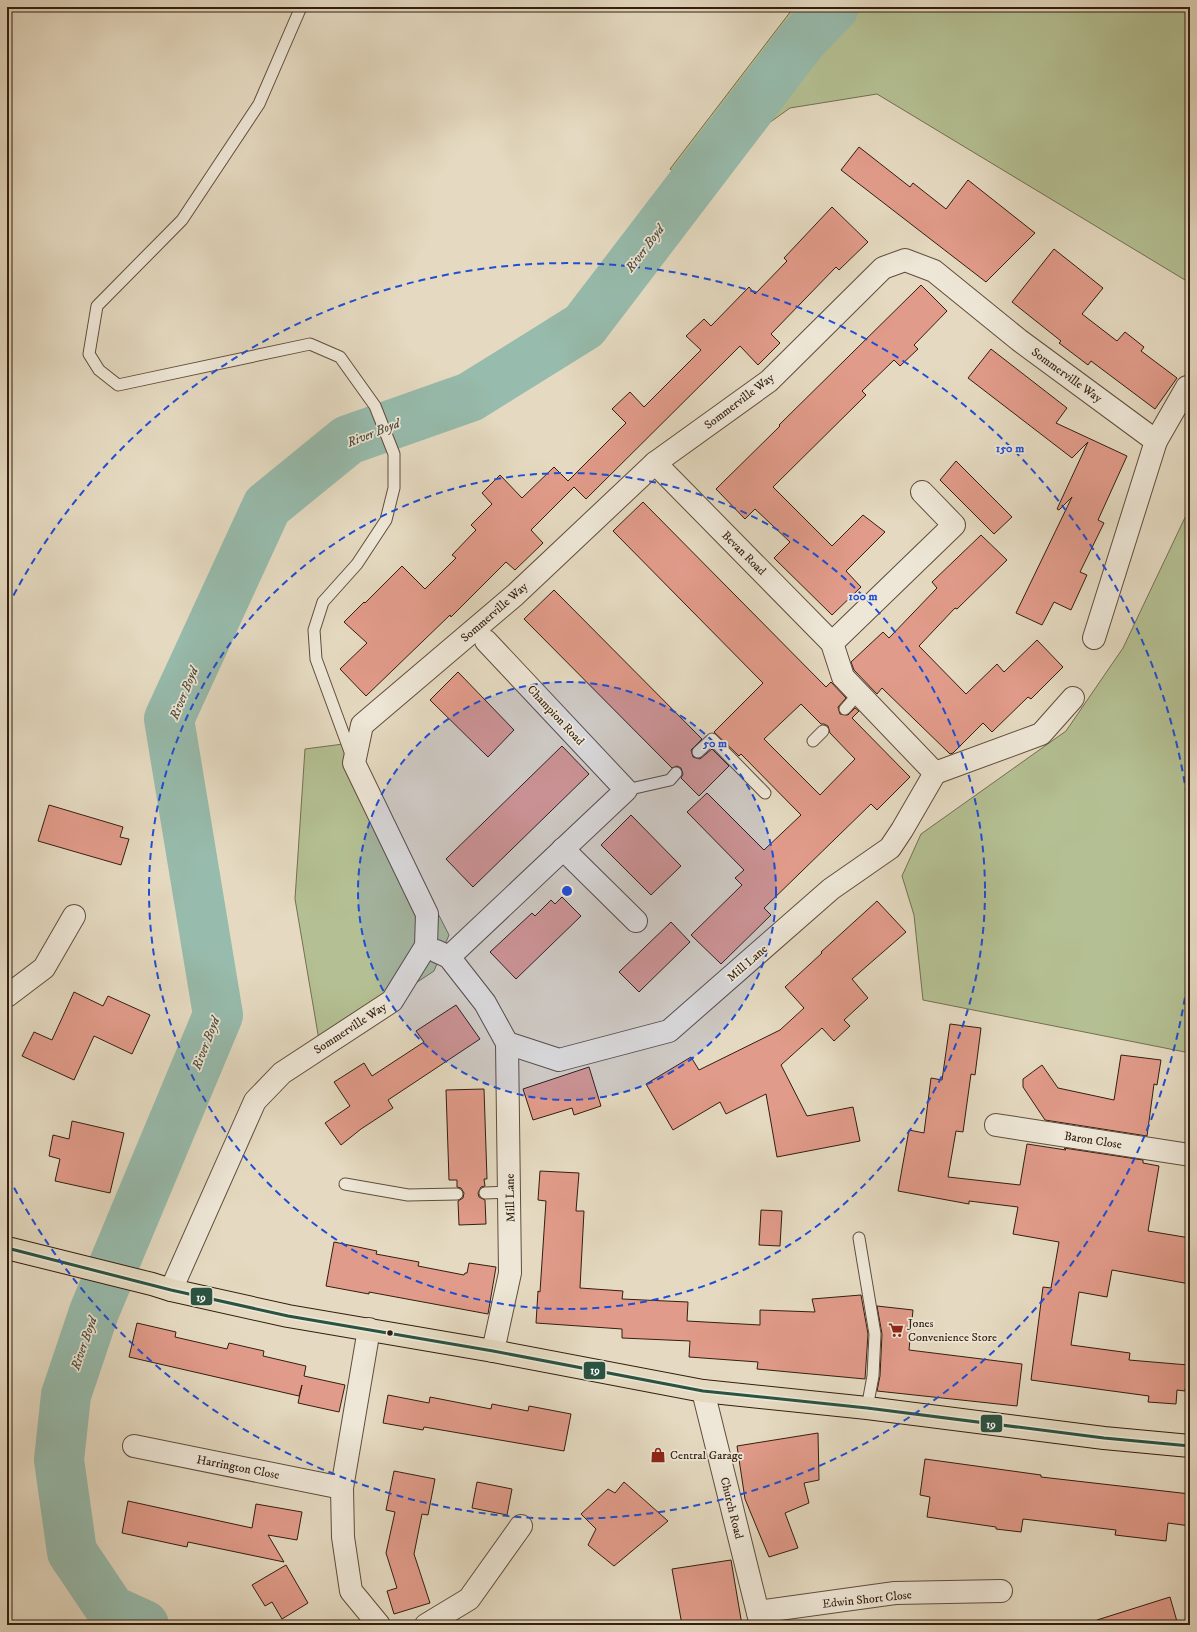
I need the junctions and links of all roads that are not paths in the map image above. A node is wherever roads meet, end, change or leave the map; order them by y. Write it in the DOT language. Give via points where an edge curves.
graph roads {
  1 [pos="301,7"];
  2 [pos="1187,387"];
  3 [pos="1156,441"];
  4 [pos="655,463"];
  5 [pos="922,492"];
  6 [pos="1094,638"];
  7 [pos="486,641"];
  8 [pos="832,643"];
  9 [pos="1073,698"];
  10 [pos="823,731"];
  11 [pos="813,741"];
  12 [pos="698,752"];
  13 [pos="354,763"];
  14 [pos="676,773"];
  15 [pos="935,773"];
  16 [pos="626,790"];
  17 [pos="765,794"];
  18 [pos="563,849"];
  19 [pos="74,916"];
  20 [pos="636,921"];
  21 [pos="426,946"];
  22 [pos="449,957"];
  23 [pos="7,996"];
  24 [pos="507,1044"];
  25 [pos="996,1125"];
  26 [pos="1190,1155"];
  27 [pos="345,1184"];
  28 [pos="510,1192"];
  29 [pos="485,1193"];
  30 [pos="457,1194"];
  31 [pos="859,1238"];
  32 [pos="7,1248"];
  33 [pos="162,1287"];
  34 [pos="369,1329"];
  35 [pos="493,1350"];
  36 [pos="703,1391"];
  37 [pos="867,1408"];
  38 [pos="134,1446"];
  39 [pos="1190,1446"];
  40 [pos="342,1488"];
  41 [pos="521,1526"];
  42 [pos="1001,1592"];
  43 [pos="760,1619"];
  44 [pos="379,1625"];
  45 [pos="426,1625"];
  1 -- 13 [label="lane" via="259,104 182,220 97,306 89,354 99,370 118,385 310,344 340,357 375,406 394,454 394,488 386,520 357,564 323,602 314,630 316,659"];
  2 -- 3 [label="street"];
  3 -- 4 [label="street, Sommerville Way" via="1019,340 934,271 905,260 883,268 769,381"];
  3 -- 6 [label="street"];
  4 -- 8 [label="street, Bevan Road"];
  4 -- 13 [label="street, Sommerville Way" via="515,595 362,725"];
  5 -- 8 [label="street" via="954,525"];
  7 -- 16 [label="street, Champion Road"];
  8 -- 15 [label="street, Bevan Road" via="852,701"];
  9 -- 15 [label="street" via="1041,734"];
  10 -- 11 [label="lane"];
  12 -- 17 [label="lane" via="712,739"];
  13 -- 21 [label="street" via="427,914"];
  14 -- 16 [label="lane" via="670,780"];
  15 -- 24 [label="street, Mill Lane" via="890,848 831,889 669,1031 559,1060"];
  16 -- 18 [label="street"];
  18 -- 20 [label="street"];
  18 -- 22 [label="street"];
  19 -- 23 [label="street" via="44,968"];
  21 -- 22 [label="street, Mill Lane"];
  21 -- 33 [label="street, Sommerville Way" via="392,1000 282,1073 255,1101"];
  22 -- 24 [label="street, Mill Lane" via="485,1003"];
  24 -- 28 [label="street, Mill Lane"];
  25 -- 26 [label="street, Baron Close"];
  27 -- 30 [label="lane" via="408,1195"];
  28 -- 29 [label="lane"];
  28 -- 35 [label="street, Mill Lane" via="510,1273"];
  31 -- 37 [label="lane" via="875,1334 873,1376"];
  32 -- 33 [label="main road"];
  33 -- 34 [label="main road" via="288,1316"];
  34 -- 35 [label="main road"];
  34 -- 40 [label="street"];
  35 -- 36 [label="main road"];
  36 -- 37 [label="main road"];
  36 -- 43 [label="street, Church Road"];
  37 -- 39 [label="main road" via="1104,1438"];
  38 -- 40 [label="street, Harrington Close"];
  40 -- 44 [label="street" via="343,1537 351,1591"];
  41 -- 45 [label="street" via="469,1599"];
  42 -- 43 [label="street, Edwin Short Close" via="895,1593"];
}
